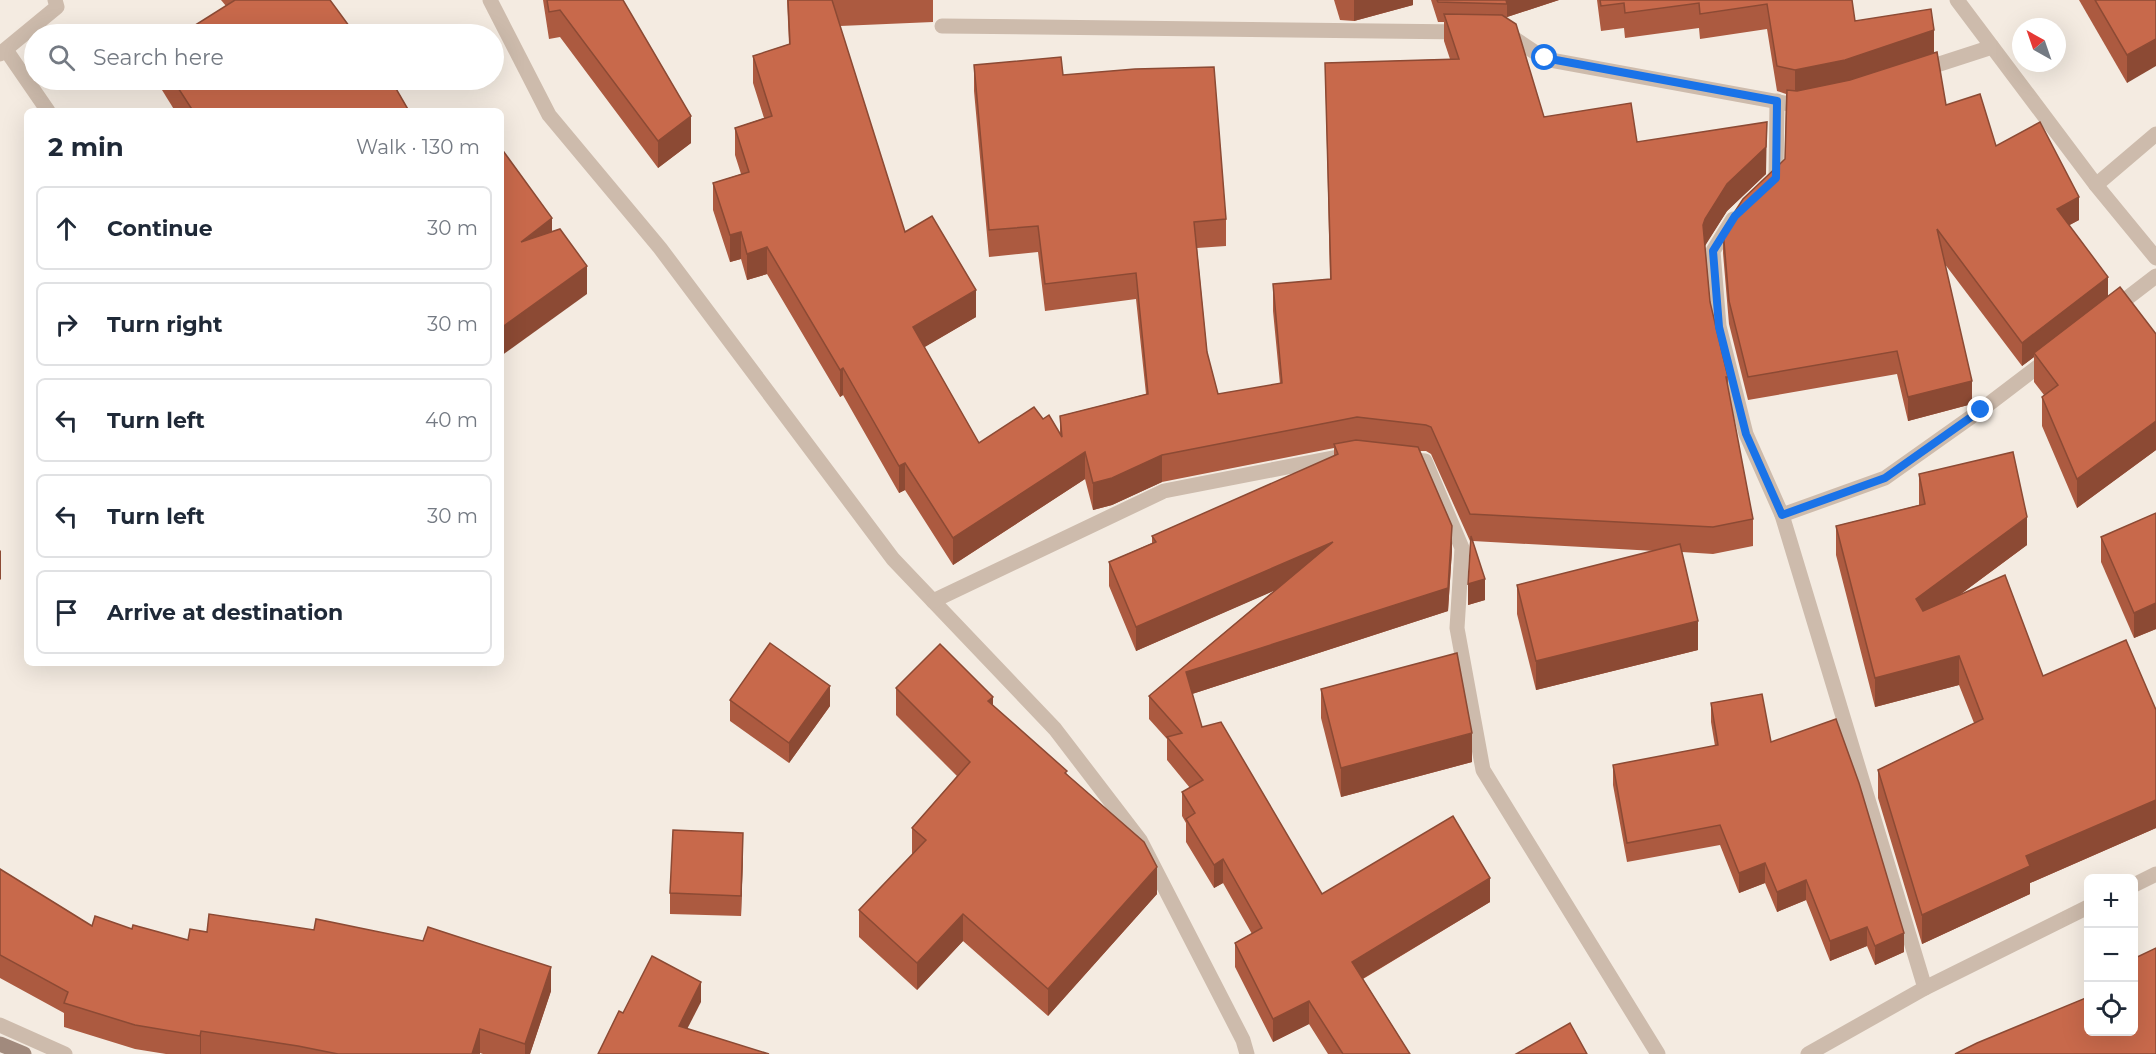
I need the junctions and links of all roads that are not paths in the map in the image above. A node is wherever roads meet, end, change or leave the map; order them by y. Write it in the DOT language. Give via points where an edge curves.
graph roads {
  1 [pos="55,0"];
  2 [pos="490,0"];
  3 [pos="1957,0"];
  4 [pos="37,24"];
  5 [pos="502,24"];
  6 [pos="942,26"];
  7 [pos="504,27"];
  8 [pos="24,34"];
  9 [pos="1992,47"];
  10 [pos="3,52"];
  11 [pos="1904,76"];
  12 [pos="24,80"];
  13 [pos="32,90"];
  14 [pos="1816,100"];
  15 [pos="1777,101"];
  16 [pos="46,108"];
  17 [pos="2156,134"];
  18 [pos="2096,185"];
  19 [pos="1760,193"];
  20 [pos="1743,208"];
  21 [pos="2156,258"];
  22 [pos="2156,276"];
  23 [pos="2101,318"];
  24 [pos="2064,347"];
  25 [pos="1368,455"];
  26 [pos="1391,457"];
  27 [pos="1782,515"];
  28 [pos="933,601"];
  29 [pos="2156,874"];
  30 [pos="2138,883"];
  31 [pos="2084,909"];
  32 [pos="1925,988"];
  33 [pos="0,1025"];
  34 [pos="0,1044"];
  35 [pos="24,1054"];
  36 [pos="65,1054"];
  37 [pos="1247,1054"];
  38 [pos="1658,1054"];
  39 [pos="1808,1054"];
  1 -- 4 [label="street" via="57,7"];
  2 -- 5 [label="street"];
  3 -- 9 [label="street"];
  6 -- 15 [label="street" via="1505,32 1545,58"];
  7 -- 28 [label="street" via="549,115 660,248 893,559"];
  8 -- 10 [label="street"];
  9 -- 11 [label="street"];
  9 -- 18 [label="street"];
  10 -- 12 [label="street"];
  13 -- 16 [label="street"];
  14 -- 15 [label="street" via="1795,105"];
  15 -- 19 [label="street" via="1776,178"];
  17 -- 18 [label="street"];
  18 -- 21 [label="street"];
  20 -- 27 [label="street" via="1713,251 1719,327 1746,434"];
  22 -- 23 [label="street"];
  24 -- 27 [label="street" via="1885,478"];
  25 -- 28 [label="street" via="1356,453 1164,491"];
  26 -- 38 [label="street" via="1425,461 1462,548 1457,628 1483,770"];
  27 -- 32 [label="street"];
  28 -- 37 [label="street" via="1055,729 1140,840"];
  29 -- 30 [label="street"];
  31 -- 32 [label="street"];
  32 -- 39 [label="street"];
  33 -- 36 [label="street"];
  34 -- 35 [label="main road"];
}
